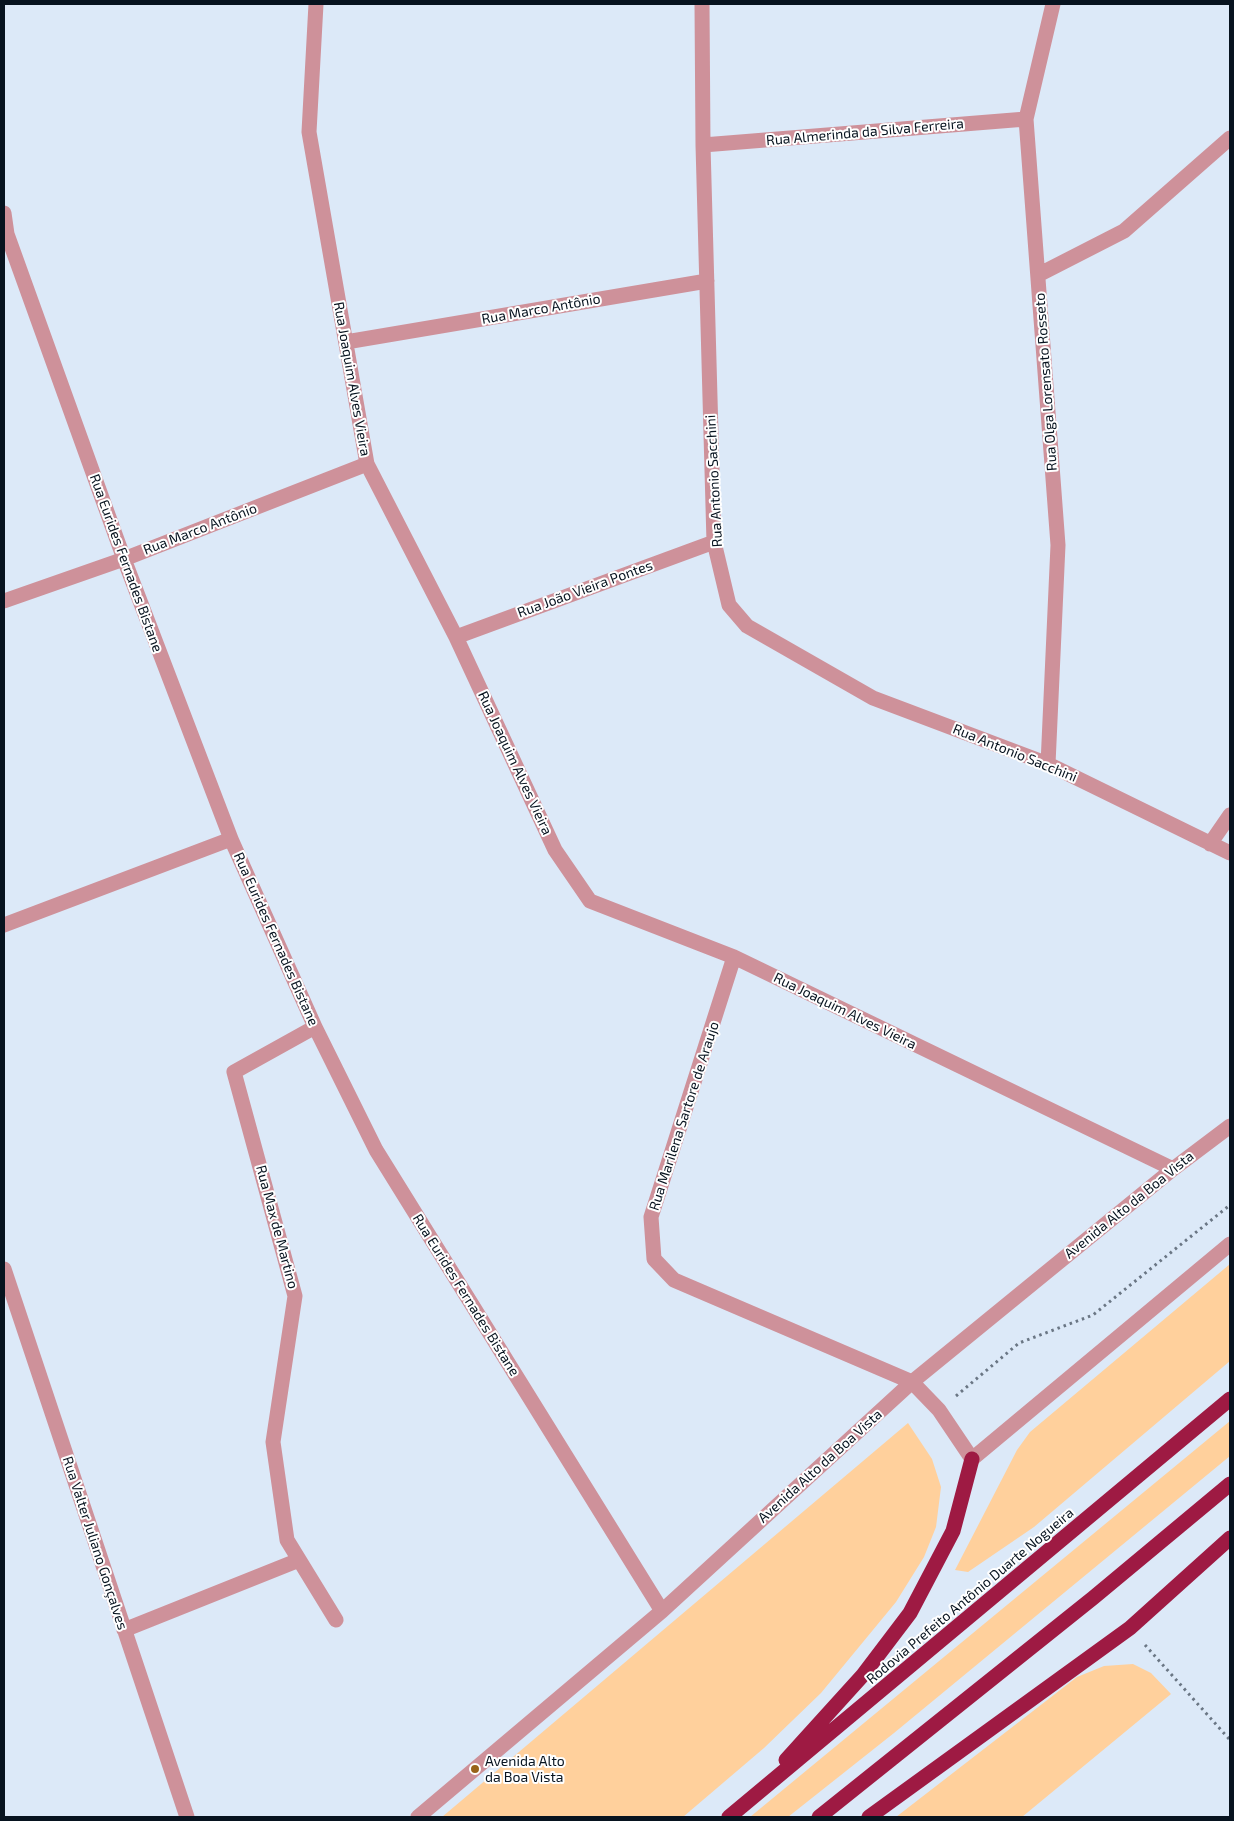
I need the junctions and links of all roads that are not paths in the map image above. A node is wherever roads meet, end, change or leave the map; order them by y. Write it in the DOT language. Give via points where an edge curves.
graph roads {
  1 [pos="316,4"];
  2 [pos="702,4"];
  3 [pos="1053,4"];
  4 [pos="1026,119"];
  5 [pos="1230,138"];
  6 [pos="704,145"];
  7 [pos="4,213"];
  8 [pos="1038,275"];
  9 [pos="707,281"];
  10 [pos="346,342"];
  11 [pos="367,464"];
  12 [pos="714,542"];
  13 [pos="124,559"];
  14 [pos="4,601"];
  15 [pos="456,637"];
  16 [pos="1048,764"];
  17 [pos="1230,815"];
  18 [pos="231,839"];
  19 [pos="1210,844"];
  20 [pos="1230,854"];
  21 [pos="4,925"];
  22 [pos="734,957"];
  23 [pos="315,1027"];
  24 [pos="1230,1126"];
  25 [pos="1172,1169"];
  26 [pos="1230,1244"];
  27 [pos="4,1270"];
  28 [pos="912,1382"];
  29 [pos="1230,1399"];
  30 [pos="972,1459"];
  31 [pos="1230,1484"];
  32 [pos="1230,1538"];
  33 [pos="299,1560"];
  34 [pos="662,1611"];
  35 [pos="336,1620"];
  36 [pos="124,1630"];
  37 [pos="748,1802"];
  38 [pos="187,1817"];
  39 [pos="418,1817"];
  40 [pos="730,1817"];
  41 [pos="819,1817"];
  42 [pos="869,1817"];
  1 -- 10 [label="street, Rua Joaquim Alves Vieira" via="309,132"];
  2 -- 6 [label="street, Rua Antonio Sacchini"];
  3 -- 4 [label="street, Rua Olga Lorensato Rosseto"];
  4 -- 6 [label="street, Rua Almerinda da Silva Ferreira"];
  4 -- 8 [label="street, Rua Olga Lorensato Rosseto"];
  5 -- 8 [label="street" via="1124,231"];
  6 -- 9 [label="street, Rua Antonio Sacchini"];
  7 -- 13 [label="street, Rua Eurides Fernades Bistane" via="7,234"];
  8 -- 16 [label="street, Rua Olga Lorensato Rosseto" via="1058,546"];
  9 -- 10 [label="street, Rua Marco Antônio"];
  9 -- 12 [label="street, Rua Antonio Sacchini"];
  10 -- 11 [label="street, Rua Joaquim Alves Vieira"];
  11 -- 13 [label="street, Rua Marco Antônio"];
  11 -- 15 [label="street, Rua Joaquim Alves Vieira"];
  12 -- 15 [label="street, Rua João Vieira Pontes"];
  12 -- 16 [label="street, Rua Antonio Sacchini" via="729,605 748,626 874,698"];
  13 -- 14 [label="street, Rua Marco Antônio"];
  13 -- 18 [label="street, Rua Eurides Fernades Bistane"];
  15 -- 22 [label="street, Rua Joaquim Alves Vieira" via="556,850 590,901"];
  16 -- 19 [label="street, Rua Antonio Sacchini"];
  17 -- 19 [label="street"];
  18 -- 21 [label="street"];
  18 -- 23 [label="street, Rua Eurides Fernades Bistane"];
  19 -- 20 [label="street, Rua Antonio Sacchini"];
  22 -- 25 [label="street, Rua Joaquim Alves Vieira"];
  22 -- 28 [label="street, Rua Marilena Sartore de Araujo" via="651,1217 654,1259 674,1280"];
  23 -- 33 [label="street, Rua Max de Martino" via="234,1072 295,1296 273,1442 287,1540"];
  23 -- 34 [label="street, Rua Eurides Fernades Bistane" via="376,1150"];
  24 -- 25 [label="street, Avenida Alto da Boa Vista"];
  25 -- 28 [label="street, Avenida Alto da Boa Vista"];
  26 -- 30 [label="street"];
  27 -- 36 [label="street, Rua Valter Juliano Gonçalves"];
  28 -- 30 [label="street" via="939,1410"];
  28 -- 34 [label="street, Avenida Alto da Boa Vista"];
  29 -- 37 [label="highway, Rodovia Prefeito Antônio Duarte Nogueira"];
  30 -- 37 [label="highway" via="953,1531 910,1613 863,1675"];
  31 -- 41 [label="highway"];
  32 -- 42 [label="highway" via="1130,1628"];
  33 -- 35 [label="street, Rua Max de Martino"];
  33 -- 36 [label="street"];
  34 -- 39 [label="street, Avenida Alto da Boa Vista"];
  36 -- 38 [label="street, Rua Valter Juliano Gonçalves"];
  37 -- 40 [label="highway, Rodovia Prefeito Antônio Duarte Nogueira"];
}
